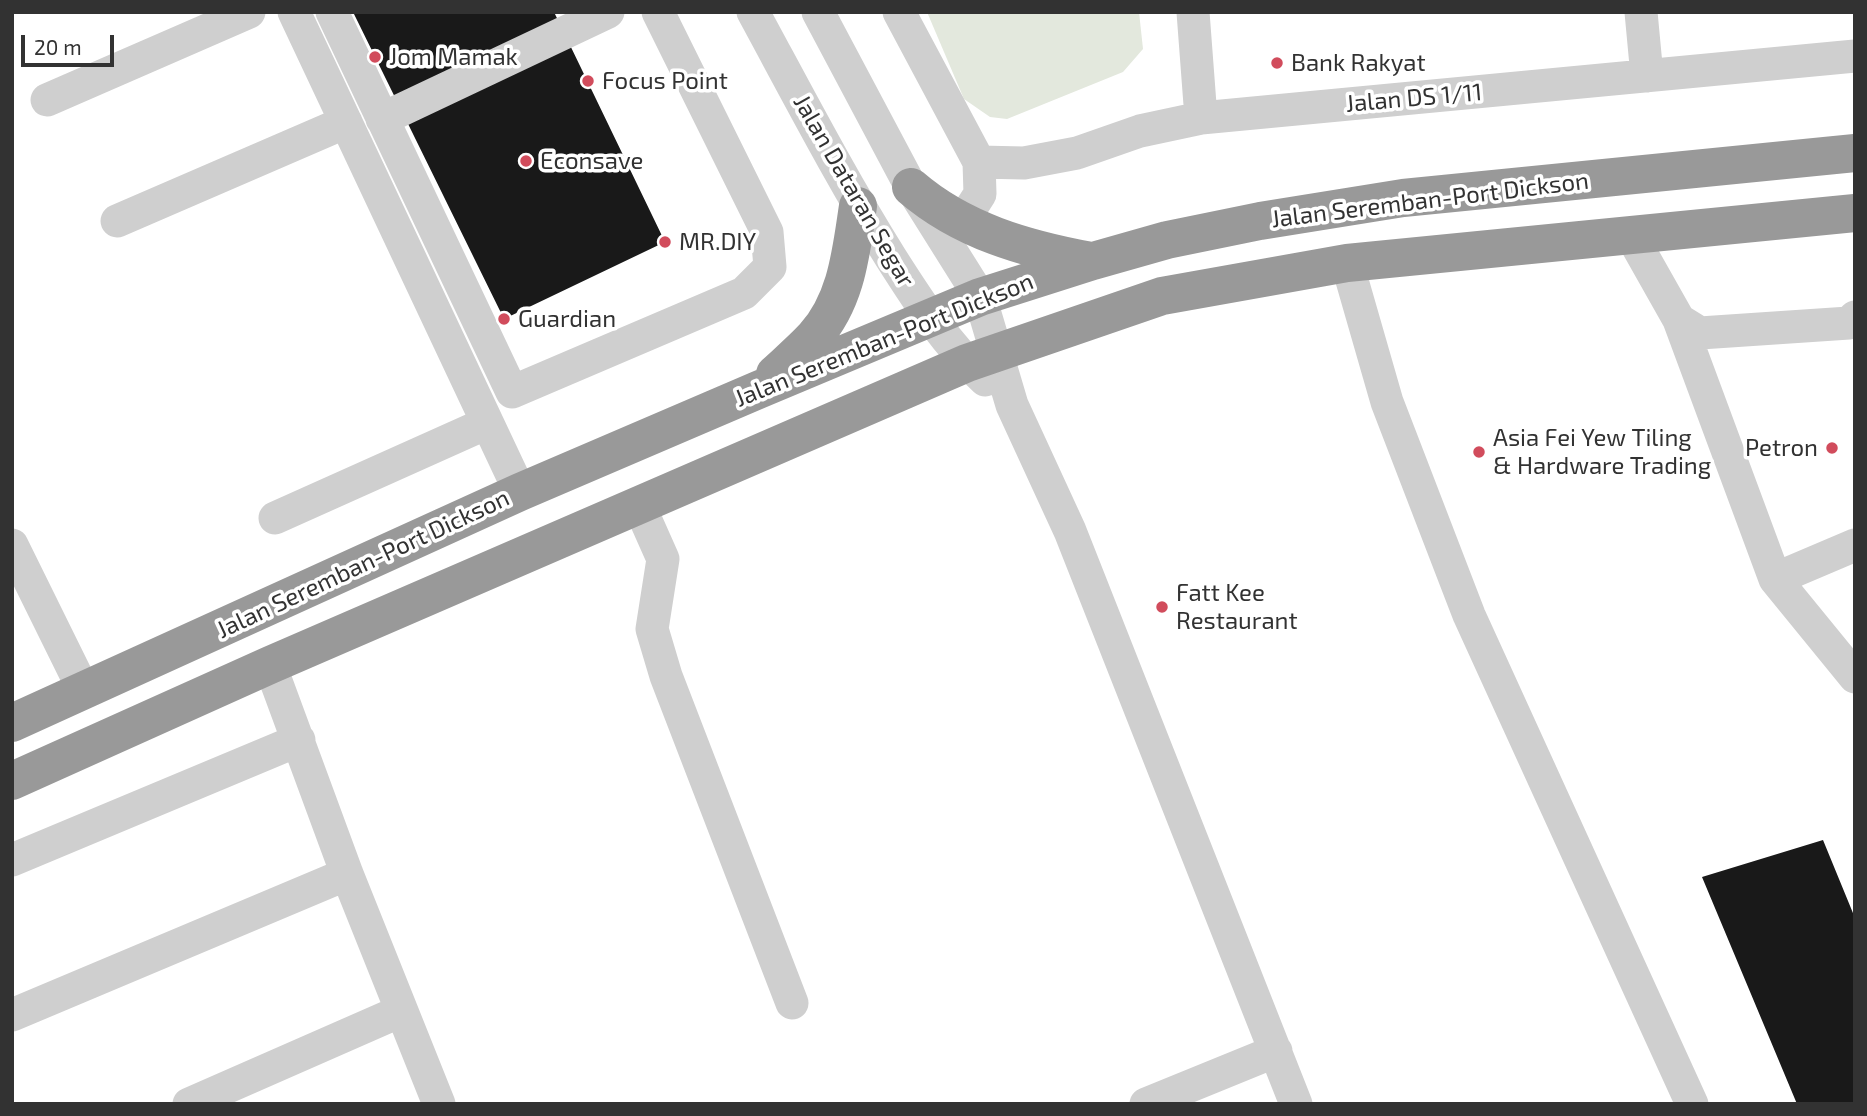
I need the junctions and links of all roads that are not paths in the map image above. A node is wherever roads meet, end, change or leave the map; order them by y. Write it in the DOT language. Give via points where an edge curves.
graph roads {
  1 [pos="249,12"];
  2 [pos="294,12"];
  3 [pos="332,12"];
  4 [pos="658,12"];
  5 [pos="753,12"];
  6 [pos="818,12"];
  7 [pos="899,12"];
  8 [pos="1192,12"];
  9 [pos="1641,12"];
  10 [pos="597,18"];
  11 [pos="1855,56"];
  12 [pos="1647,76"];
  13 [pos="47,100"];
  14 [pos="1201,118"];
  15 [pos="382,119"];
  16 [pos="346,122"];
  17 [pos="1855,153"];
  18 [pos="979,162"];
  19 [pos="911,187"];
  20 [pos="858,205"];
  21 [pos="1855,213"];
  22 [pos="117,221"];
  23 [pos="962,222"];
  24 [pos="1631,236"];
  25 [pos="1093,261"];
  26 [pos="1347,263"];
  27 [pos="980,297"];
  28 [pos="1855,317"];
  29 [pos="930,319"];
  30 [pos="1679,320"];
  31 [pos="981,358"];
  32 [pos="758,390"];
  33 [pos="487,423"];
  34 [pos="520,492"];
  35 [pos="639,505"];
  36 [pos="275,518"];
  37 [pos="12,545"];
  38 [pos="1855,545"];
  39 [pos="1775,579"];
  40 [pos="270,665"];
  41 [pos="1855,677"];
  42 [pos="84,691"];
  43 [pos="12,723"];
  44 [pos="299,740"];
  45 [pos="12,781"];
  46 [pos="12,860"];
  47 [pos="347,874"];
  48 [pos="792,1003"];
  49 [pos="401,1011"];
  50 [pos="12,1015"];
  51 [pos="1276,1051"];
  52 [pos="189,1104"];
  53 [pos="439,1104"];
  54 [pos="1146,1104"];
  55 [pos="1296,1104"];
  56 [pos="1692,1104"];
  1 -- 13 [label="street"];
  2 -- 16 [label="street"];
  3 -- 15 [label="street"];
  4 -- 15 [label="street" via="766,232 771,267 744,293 512,392"];
  5 -- 20 [label="street, Jalan Dataran Segar"];
  6 -- 19 [label="street"];
  7 -- 18 [label="street"];
  8 -- 14 [label="street"];
  9 -- 12 [label="street"];
  10 -- 15 [label="street"];
  11 -- 12 [label="street, Jalan DS 1/11"];
  12 -- 14 [label="street, Jalan DS 1/11"];
  14 -- 18 [label="street, Jalan DS 1/11" via="1140,131 1077,153 1024,163"];
  16 -- 22 [label="street"];
  16 -- 33 [label="street"];
  17 -- 25 [label="highway, Jalan Seremban-Port Dickson" via="1403,198 1260,221"];
  18 -- 23 [label="street" via="980,194"];
  19 -- 23 [label="highway"];
  19 -- 27 [label="street"];
  20 -- 29 [label="street, Jalan Dataran Segar"];
  20 -- 32 [label="highway" via="848,274 833,309 815,336"];
  21 -- 24 [label="highway"];
  23 -- 25 [label="highway" via="1045,252"];
  24 -- 26 [label="highway"];
  24 -- 30 [label="street"];
  25 -- 27 [label="highway, Jalan Seremban-Port Dickson"];
  26 -- 31 [label="highway" via="1162,296"];
  26 -- 56 [label="street" via="1387,402 1469,615"];
  27 -- 29 [label="highway, Jalan Seremban-Port Dickson"];
  27 -- 31 [label="street"];
  28 -- 30 [label="street" via="1849,323 1700,333"];
  29 -- 31 [label="street, Jalan Dataran Segar"];
  29 -- 32 [label="highway, Jalan Seremban-Port Dickson"];
  30 -- 39 [label="street"];
  31 -- 35 [label="highway"];
  31 -- 51 [label="street, Jalan Dataran Segar" via="1012,405 1070,531"];
  32 -- 34 [label="highway, Jalan Seremban-Port Dickson"];
  33 -- 34 [label="street"];
  33 -- 36 [label="street"];
  34 -- 42 [label="highway, Jalan Seremban-Port Dickson"];
  35 -- 40 [label="highway"];
  35 -- 48 [label="street" via="663,559 652,629 666,676"];
  37 -- 42 [label="street"];
  38 -- 39 [label="street"];
  39 -- 41 [label="street"];
  40 -- 44 [label="street"];
  40 -- 45 [label="highway"];
  42 -- 43 [label="highway, Jalan Seremban-Port Dickson"];
  44 -- 46 [label="street"];
  44 -- 47 [label="street"];
  47 -- 49 [label="street"];
  47 -- 50 [label="street"];
  49 -- 52 [label="street"];
  49 -- 53 [label="street"];
  51 -- 54 [label="street"];
  51 -- 55 [label="street"];
}
